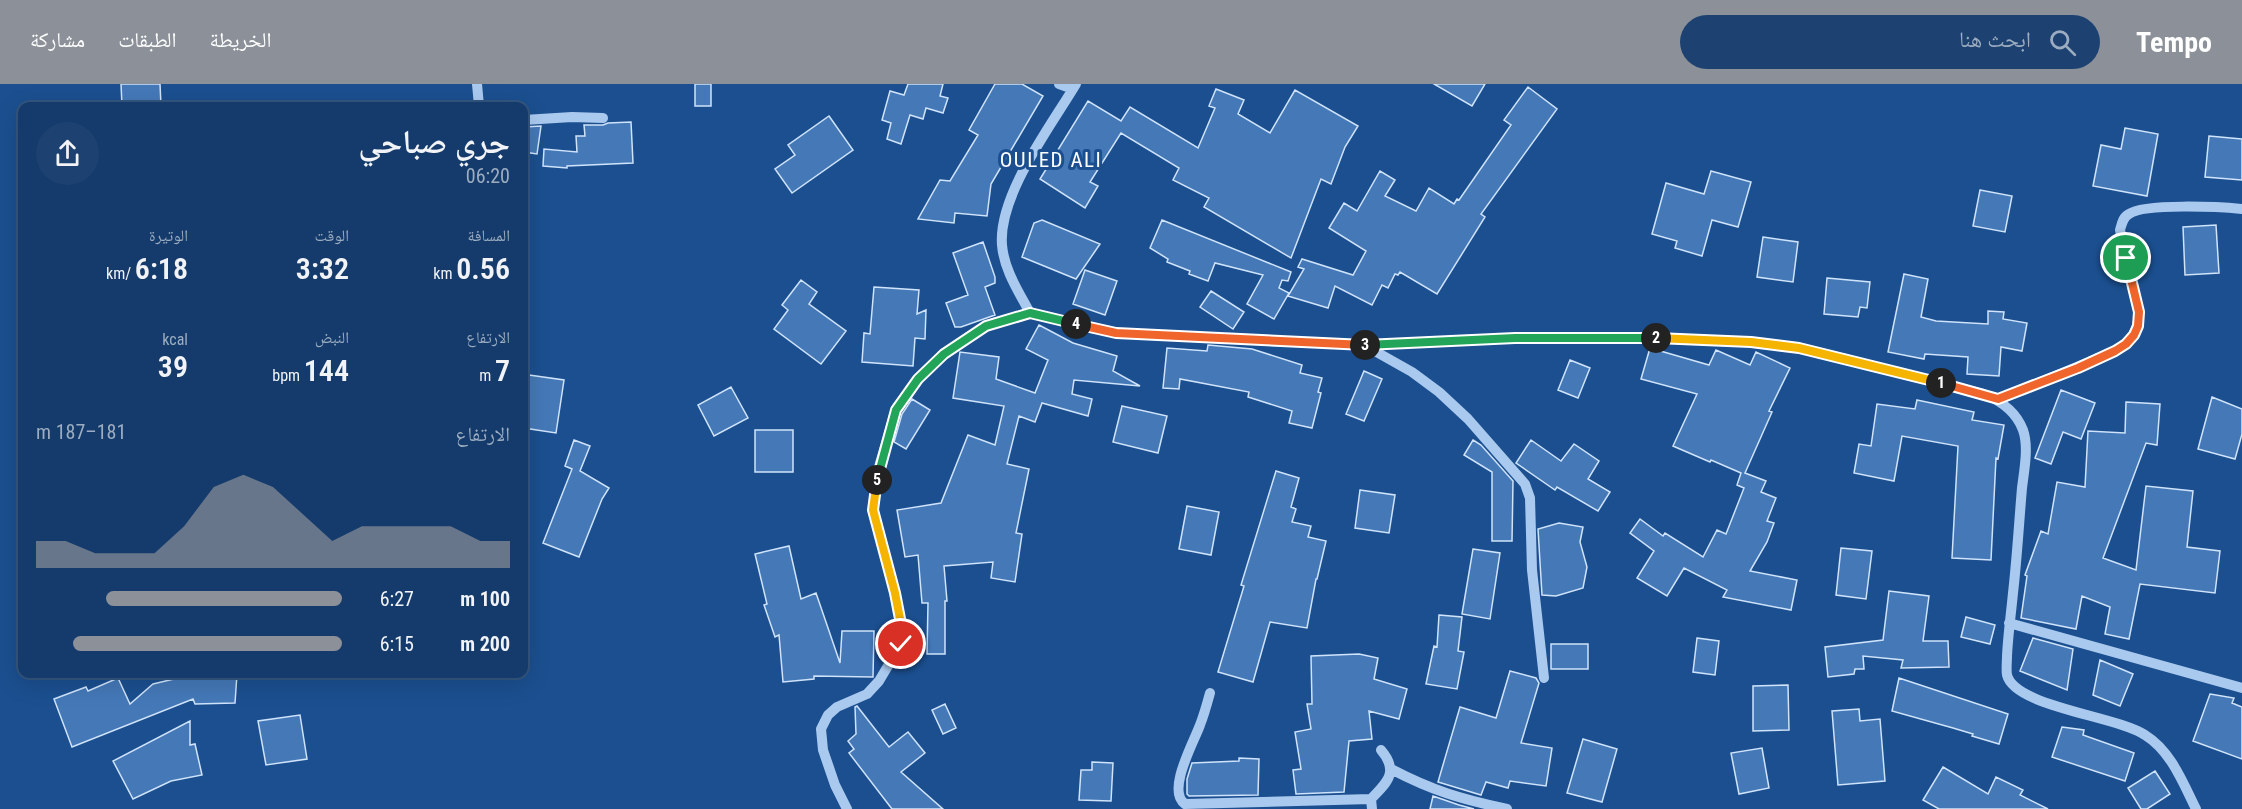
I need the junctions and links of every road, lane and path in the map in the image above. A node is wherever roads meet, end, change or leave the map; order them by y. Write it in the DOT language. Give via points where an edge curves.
graph roads {
  1 [pos="477,84"];
  2 [pos="1059,84"];
  3 [pos="1074,87"];
  4 [pos="479,102"];
  5 [pos="603,118"];
  6 [pos="528,120"];
  7 [pos="2242,209"];
  8 [pos="1030,313"];
  9 [pos="1364,345"];
  10 [pos="1998,399"];
  11 [pos="2009,623"];
  12 [pos="1544,678"];
  13 [pos="2242,688"];
  14 [pos="1210,693"];
  15 [pos="1382,750"];
  16 [pos="1391,769"];
  17 [pos="1372,804"];
  18 [pos="847,809"];
  19 [pos="1507,809"];
  20 [pos="2196,809"];
  1 -- 4 [label="street"];
  2 -- 3 [label="street"];
  3 -- 8 [label="street" via="1019,179 1006,213 1002,245 1008,272"];
  5 -- 6 [label="street"];
  7 -- 10 [label="street" via="2184,207 2129,213 2120,230 2139,312 2134,335 2115,351"];
  8 -- 9 [label="street" via="1116,333"];
  8 -- 18 [label="street" via="986,326 944,354 918,379 896,410 879,468 873,510 895,593 901,644 867,694 837,707 821,729 823,750"];
  9 -- 10 [label="street" via="1633,337 1751,342 1799,348"];
  9 -- 12 [label="street" via="1439,392 1525,483 1530,498 1532,570"];
  10 -- 11 [label="street" via="2009,408 2024,432 2025,460"];
  11 -- 13 [label="street"];
  11 -- 20 [label="street" via="2007,674 2012,685 2024,694 2145,734 2172,762"];
  14 -- 17 [label="street" via="1180,778 1179,796 1185,804"];
  15 -- 16 [label="street"];
  16 -- 17 [label="street"];
  16 -- 19 [label="street" via="1457,798"];
}
